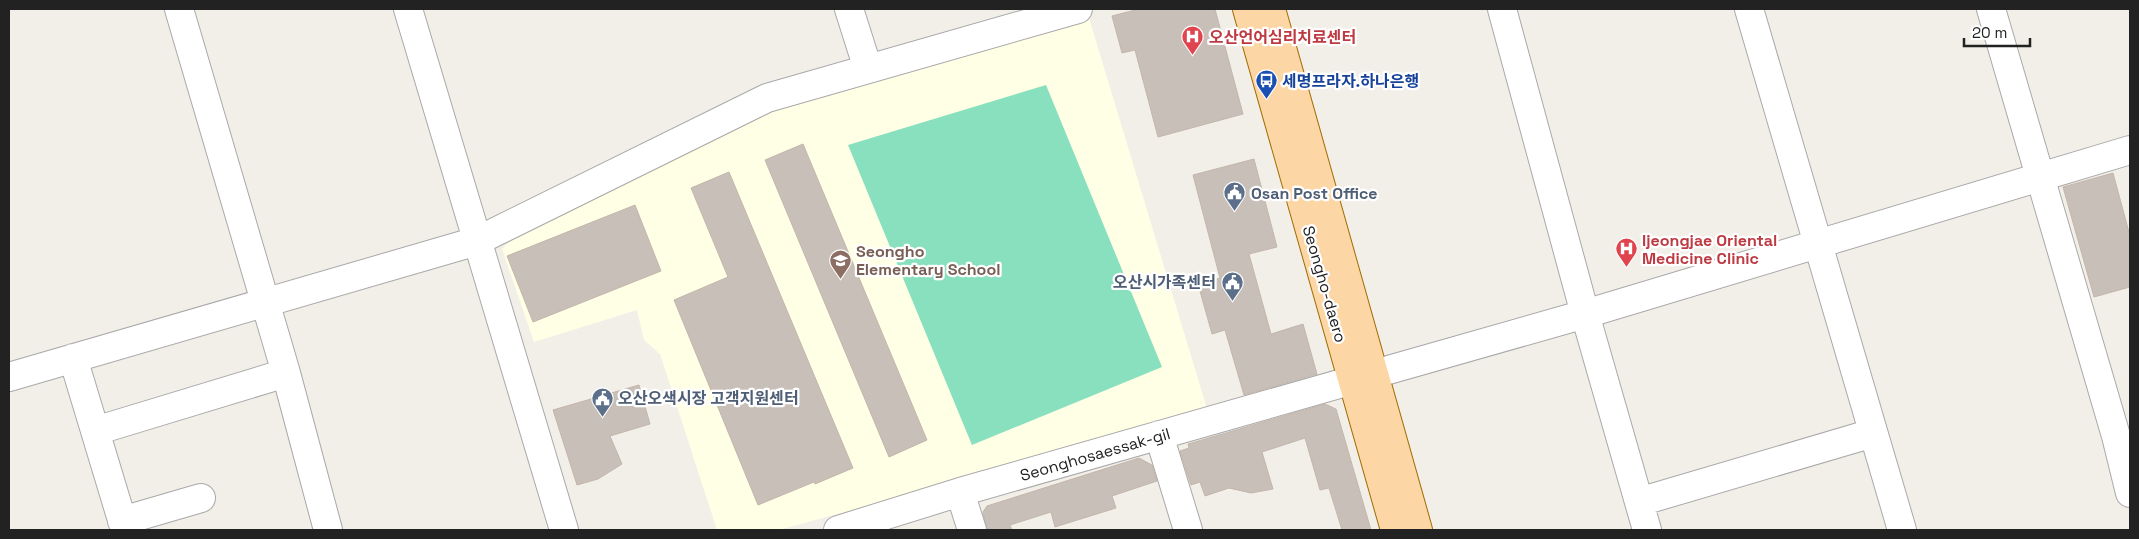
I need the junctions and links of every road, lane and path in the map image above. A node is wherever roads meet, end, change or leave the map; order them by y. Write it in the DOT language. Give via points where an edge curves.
graph roads {
  1 [pos="179,9"];
  2 [pos="408,9"];
  3 [pos="849,9"];
  4 [pos="1078,9"];
  5 [pos="1247,9"];
  6 [pos="1271,9"];
  7 [pos="1502,9"];
  8 [pos="1749,9"];
  9 [pos="1991,9"];
  10 [pos="868,69"];
  11 [pos="2130,150"];
  12 [pos="2041,177"];
  13 [pos="477,241"];
  14 [pos="1818,243"];
  15 [pos="265,303"];
  16 [pos="1585,314"];
  17 [pos="73,358"];
  18 [pos="286,373"];
  19 [pos="9,377"];
  20 [pos="1363,377"];
  21 [pos="95,431"];
  22 [pos="1873,432"];
  23 [pos="1159,435"];
  24 [pos="960,492"];
  25 [pos="2130,493"];
  26 [pos="201,498"];
  27 [pos="1639,502"];
  28 [pos="124,526"];
  29 [pos="328,530"];
  30 [pos="564,530"];
  31 [pos="838,530"];
  32 [pos="972,530"];
  33 [pos="1188,530"];
  34 [pos="1395,530"];
  35 [pos="1418,530"];
  36 [pos="1647,530"];
  37 [pos="1902,530"];
  1 -- 15 [label="street"];
  2 -- 13 [label="street"];
  3 -- 10 [label="street"];
  4 -- 10 [label="street"];
  5 -- 20 [label="main road, Seongho-daero"];
  6 -- 20 [label="main road, Seongho-daero"];
  7 -- 16 [label="street"];
  8 -- 14 [label="street"];
  9 -- 12 [label="street"];
  10 -- 13 [label="street" via="767,98"];
  11 -- 12 [label="street, Seonghosaessak-gil"];
  12 -- 14 [label="street, Seonghosaessak-gil"];
  12 -- 25 [label="street"];
  13 -- 15 [label="street"];
  13 -- 30 [label="street"];
  14 -- 16 [label="street, Seonghosaessak-gil"];
  14 -- 22 [label="street"];
  15 -- 17 [label="street"];
  15 -- 18 [label="street"];
  16 -- 20 [label="street, Seonghosaessak-gil"];
  16 -- 27 [label="street"];
  17 -- 19 [label="street"];
  17 -- 21 [label="street"];
  18 -- 21 [label="street"];
  18 -- 29 [label="street"];
  20 -- 23 [label="street, Seonghosaessak-gil"];
  20 -- 34 [label="main road, Seongho-daero"];
  20 -- 35 [label="main road, Seongho-daero"];
  21 -- 28 [label="street"];
  22 -- 27 [label="street"];
  22 -- 37 [label="street"];
  23 -- 24 [label="street, Seonghosaessak-gil"];
  23 -- 33 [label="street"];
  24 -- 31 [label="street, Seonghosaessak-gil"];
  24 -- 32 [label="street"];
  26 -- 28 [label="street"];
  27 -- 36 [label="street"];
}
